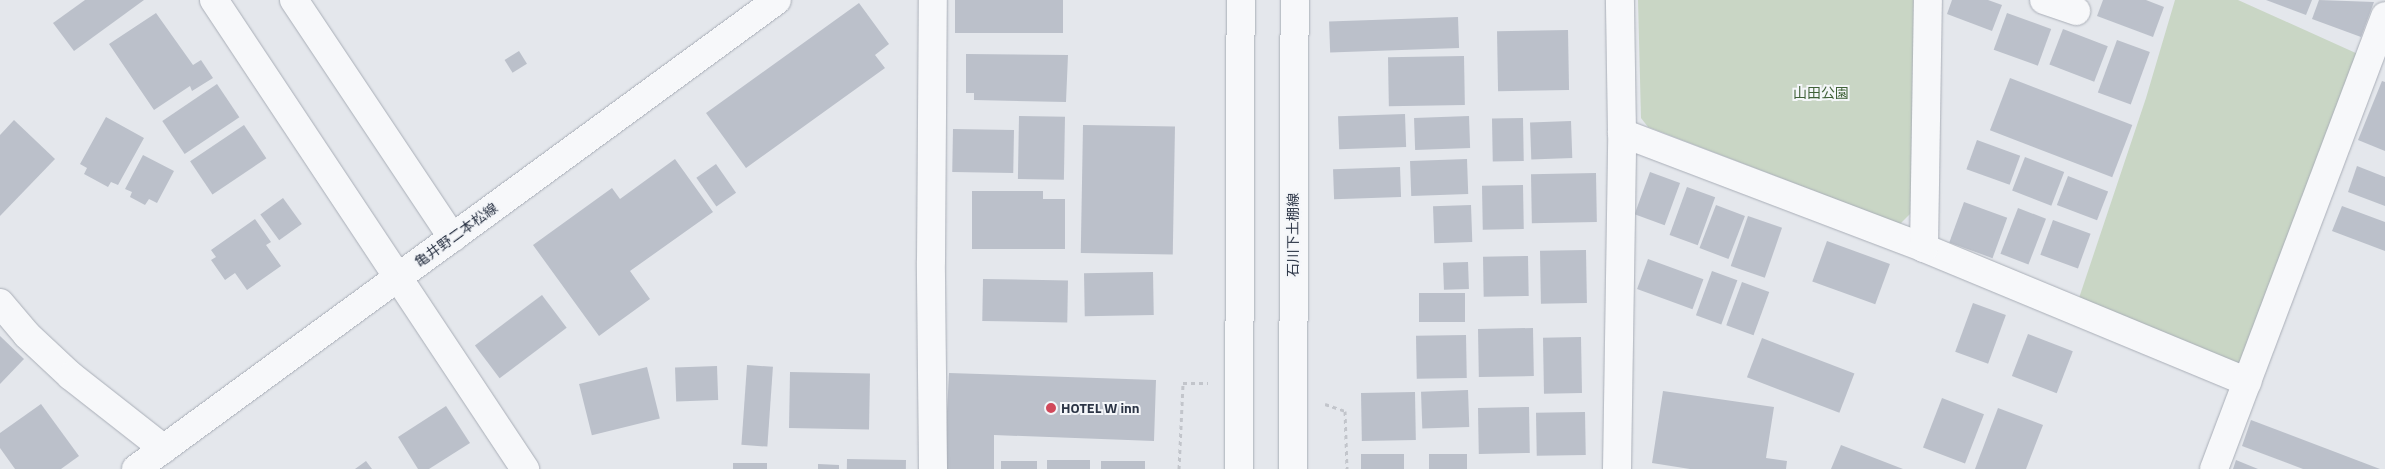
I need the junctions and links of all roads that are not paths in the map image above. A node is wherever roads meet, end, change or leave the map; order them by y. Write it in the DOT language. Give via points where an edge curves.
graph roads {
  1 [pos="214,0"];
  2 [pos="294,0"];
  3 [pos="776,0"];
  4 [pos="933,0"];
  5 [pos="1241,0"];
  6 [pos="1295,0"];
  7 [pos="1620,0"];
  8 [pos="1928,0"];
  9 [pos="2044,0"];
  10 [pos="2076,12"];
  11 [pos="2385,16"];
  12 [pos="1622,133"];
  13 [pos="453,238"];
  14 [pos="1924,248"];
  15 [pos="398,277"];
  16 [pos="0,303"];
  17 [pos="2247,382"];
  18 [pos="164,449"];
  19 [pos="136,469"];
  20 [pos="525,469"];
  21 [pos="933,469"];
  22 [pos="1239,469"];
  23 [pos="1293,469"];
  24 [pos="1618,469"];
  25 [pos="2214,469"];
  1 -- 15 [label="street"];
  2 -- 13 [label="street"];
  3 -- 13 [label="street, 亀井野二本松線"];
  4 -- 21 [label="street"];
  5 -- 22 [label="street"];
  6 -- 23 [label="street, 石川下土棚線"];
  7 -- 12 [label="street"];
  8 -- 14 [label="street"];
  9 -- 10 [label="street"];
  11 -- 17 [label="street"];
  12 -- 14 [label="street"];
  12 -- 24 [label="street"];
  13 -- 15 [label="street, 亀井野二本松線"];
  14 -- 17 [label="street"];
  15 -- 18 [label="street, 亀井野二本松線"];
  15 -- 20 [label="street"];
  16 -- 18 [label="street" via="27,335 71,376"];
  17 -- 25 [label="street"];
  18 -- 19 [label="street, 亀井野二本松線"];
}
